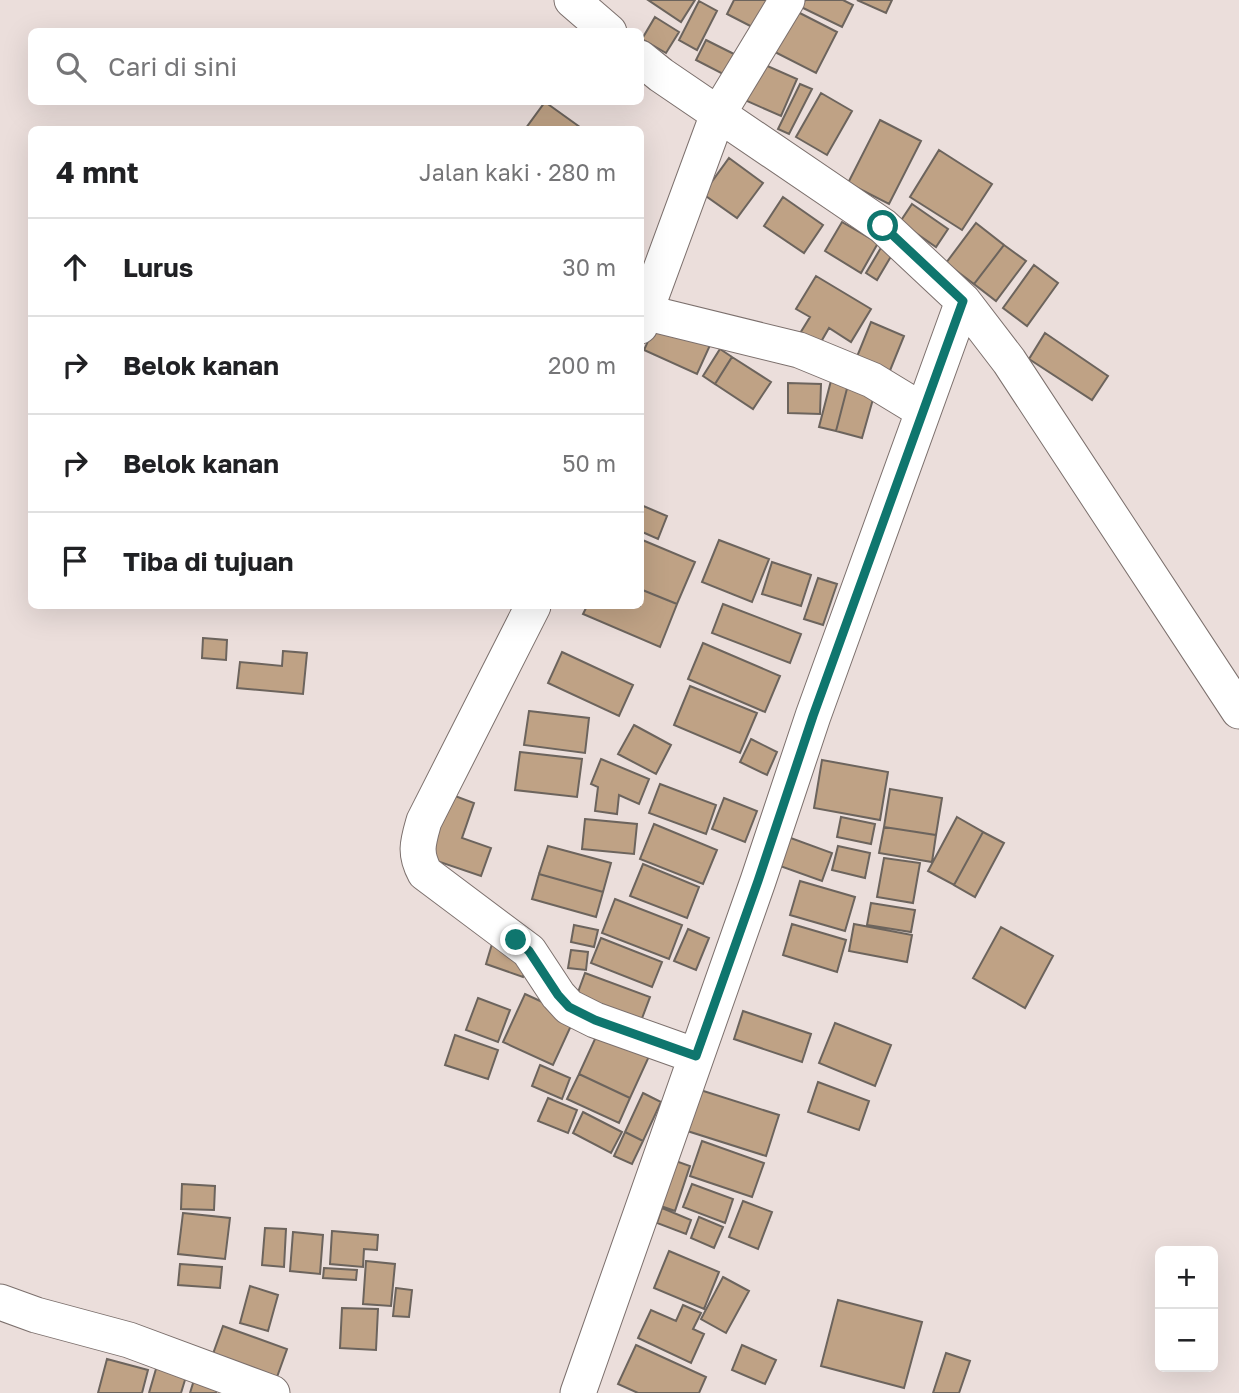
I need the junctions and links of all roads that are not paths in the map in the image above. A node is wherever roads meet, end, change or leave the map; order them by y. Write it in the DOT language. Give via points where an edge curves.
graph roads {
  1 [pos="572,0"];
  2 [pos="786,0"];
  3 [pos="604,28"];
  4 [pos="644,61"];
  5 [pos="718,114"];
  6 [pos="963,301"];
  7 [pos="644,311"];
  8 [pos="644,316"];
  9 [pos="923,411"];
  10 [pos="531,609"];
  11 [pos="1239,711"];
  12 [pos="696,1056"];
  13 [pos="0,1302"];
  14 [pos="272,1393"];
  15 [pos="578,1393"];
  1 -- 3 [label="street"];
  2 -- 5 [label="street"];
  4 -- 5 [label="street"];
  5 -- 6 [label="street" via="883,226"];
  5 -- 7 [label="street"];
  6 -- 9 [label="street"];
  6 -- 11 [label="street" via="1009,361"];
  8 -- 9 [label="street" via="799,350 872,380"];
  9 -- 12 [label="street"];
  10 -- 12 [label="street" via="424,821 418,861 425,873 529,951 569,1007"];
  12 -- 15 [label="street"];
  13 -- 14 [label="street" via="128,1340"];
}
